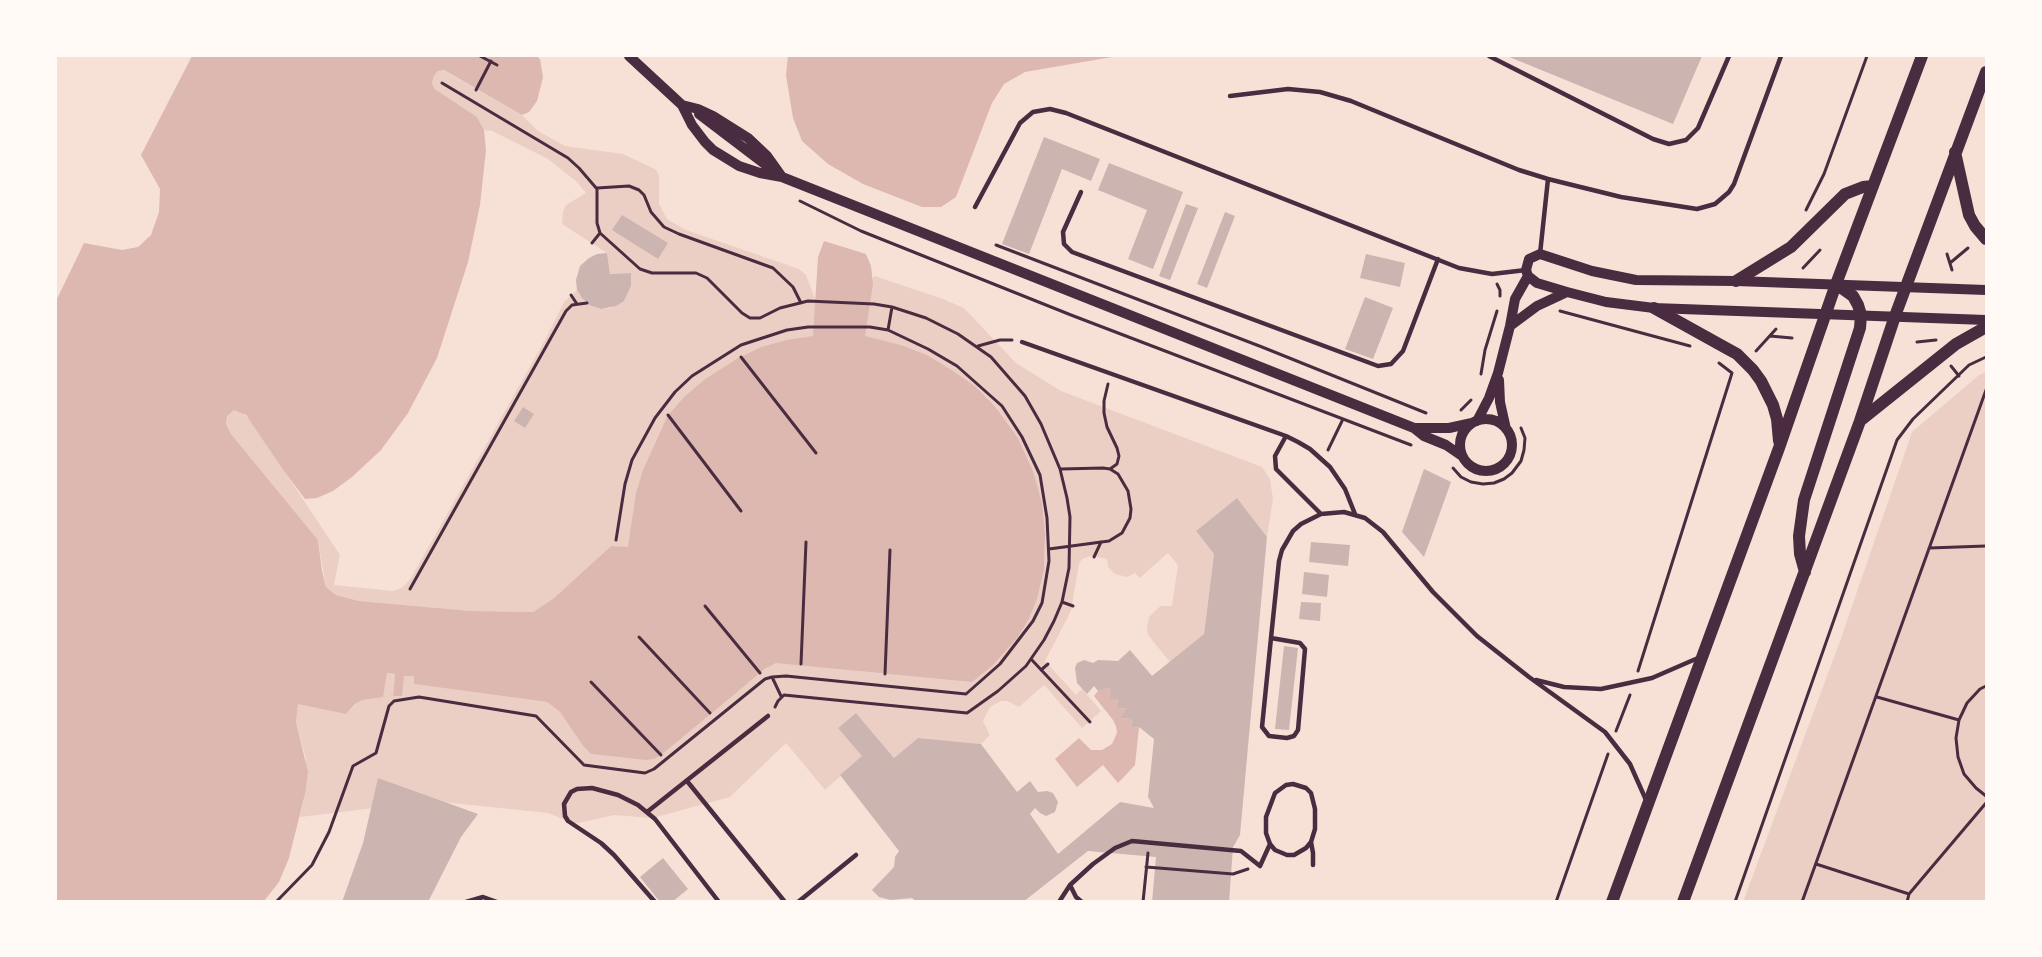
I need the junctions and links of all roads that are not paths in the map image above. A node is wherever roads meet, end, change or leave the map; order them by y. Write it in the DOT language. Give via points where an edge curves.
graph roads {
  1 [pos="1489,56"];
  2 [pos="1729,56"];
  3 [pos="1782,56"];
  4 [pos="1922,56"];
  5 [pos="633,57"];
  6 [pos="1986,72"];
  7 [pos="1230,96"];
  8 [pos="686,106"];
  9 [pos="1955,152"];
  10 [pos="782,177"];
  11 [pos="1548,179"];
  12 [pos="1873,186"];
  13 [pos="1081,192"];
  14 [pos="975,207"];
  15 [pos="1986,239"];
  16 [pos="1540,254"];
  17 [pos="1438,259"];
  18 [pos="1527,273"];
  19 [pos="1736,280"];
  20 [pos="1836,284"];
  21 [pos="1906,287"];
  22 [pos="1986,290"];
  23 [pos="1567,292"];
  24 [pos="1654,308"];
  25 [pos="1827,314"];
  26 [pos="1860,315"];
  27 [pos="1895,316"];
  28 [pos="1986,320"];
  29 [pos="1510,326"];
  30 [pos="1986,327"];
  31 [pos="1022,342"];
  32 [pos="1498,374"];
  33 [pos="1860,421"];
  34 [pos="1475,422"];
  35 [pos="1414,428"];
  36 [pos="1506,429"];
  37 [pos="1286,436"];
  38 [pos="1779,448"];
  39 [pos="1462,456"];
  40 [pos="1321,514"];
  41 [pos="1355,514"];
  42 [pos="1805,572"];
  43 [pos="1271,638"];
  44 [pos="1703,655"];
  45 [pos="1529,677"];
  46 [pos="768,716"];
  47 [pos="687,781"];
  48 [pos="1648,806"];
  49 [pos="647,812"];
  50 [pos="1311,843"];
  51 [pos="1270,844"];
  52 [pos="856,855"];
  53 [pos="1312,865"];
  54 [pos="1070,885"];
  55 [pos="466,902"];
  56 [pos="497,902"];
  57 [pos="655,902"];
  58 [pos="719,902"];
  59 [pos="785,902"];
  60 [pos="798,902"];
  61 [pos="1059,902"];
  62 [pos="1082,902"];
  63 [pos="1612,902"];
  64 [pos="1683,902"];
  1 -- 2 [label="lane" via="1669,144 1686,140 1698,128"];
  3 -- 11 [label="lane" via="1734,184 1715,204 1687,209"];
  4 -- 12 [label="main road"];
  5 -- 8 [label="street"];
  6 -- 9 [label="main road"];
  7 -- 11 [label="lane" via="1288,89 1336,96"];
  8 -- 10 [label="street"];
  8 -- 10 [label="street" via="698,134 713,150 749,170"];
  9 -- 15 [label="main road" via="1965,204"];
  9 -- 21 [label="main road"];
  10 -- 35 [label="street"];
  11 -- 16 [label="lane"];
  12 -- 19 [label="main road" via="1845,194 1791,247"];
  12 -- 20 [label="main road"];
  13 -- 17 [label="lane" via="1063,232 1064,244 1072,252 1378,366 1391,364 1403,351"];
  14 -- 17 [label="lane" via="1020,123 1033,112 1050,109"];
  16 -- 18 [label="street" via="1529,259"];
  16 -- 19 [label="street" via="1636,280"];
  17 -- 18 [label="lane" via="1481,273"];
  18 -- 23 [label="street" via="1538,283"];
  18 -- 29 [label="street" via="1515,299"];
  19 -- 20 [label="street"];
  20 -- 21 [label="street"];
  20 -- 25 [label="main road"];
  20 -- 26 [label="main road" via="1853,296"];
  21 -- 22 [label="street"];
  21 -- 27 [label="main road"];
  23 -- 24 [label="street"];
  23 -- 29 [label="street" via="1537,306"];
  24 -- 25 [label="street"];
  24 -- 38 [label="main road" via="1726,348 1753,370 1773,405"];
  25 -- 26 [label="street"];
  25 -- 38 [label="main road"];
  26 -- 27 [label="street"];
  26 -- 42 [label="main road" via="1860,328 1804,500 1799,536"];
  27 -- 28 [label="street"];
  27 -- 33 [label="main road"];
  29 -- 32 [label="street"];
  30 -- 33 [label="main road" via="1956,344"];
  31 -- 37 [label="lane"];
  32 -- 34 [label="street" via="1490,398"];
  32 -- 36 [label="street"];
  33 -- 42 [label="main road"];
  34 -- 35 [label="street" via="1449,428"];
  34 -- 36 [label="street" via="1493,420"];
  34 -- 39 [label="street" via="1461,438"];
  35 -- 39 [label="street"];
  36 -- 39 [label="street" via="1512,446 1499,468 1474,469"];
  37 -- 40 [label="lane" via="1275,456 1276,469"];
  37 -- 41 [label="lane" via="1324,461 1345,489"];
  38 -- 44 [label="main road"];
  40 -- 41 [label="lane"];
  40 -- 43 [label="lane" via="1293,531 1282,550"];
  41 -- 45 [label="lane" via="1383,532 1452,613"];
  42 -- 64 [label="main road"];
  43 -- 43 [label="lane" via="1262,727 1269,736 1291,737 1298,730 1305,649 1300,643"];
  44 -- 45 [label="lane" via="1669,672 1601,688 1555,685"];
  44 -- 48 [label="main road"];
  45 -- 48 [label="lane" via="1612,740 1637,777"];
  46 -- 47 [label="lane"];
  47 -- 49 [label="lane"];
  47 -- 59 [label="lane"];
  48 -- 63 [label="main road"];
  49 -- 57 [label="lane" via="618,795 592,788 571,792 564,804 568,821 614,855"];
  49 -- 58 [label="lane"];
  50 -- 51 [label="lane" via="1301,852 1287,855"];
  50 -- 51 [label="lane" via="1314,800 1306,788 1293,784 1280,788 1270,800 1266,825"];
  50 -- 53 [label="lane"];
  51 -- 54 [label="lane" via="1260,866 1241,851 1132,841 1092,864"];
  52 -- 60 [label="lane"];
  54 -- 61 [label="lane"];
  54 -- 62 [label="lane"];
  55 -- 56 [label="lane" via="483,897"];
}
